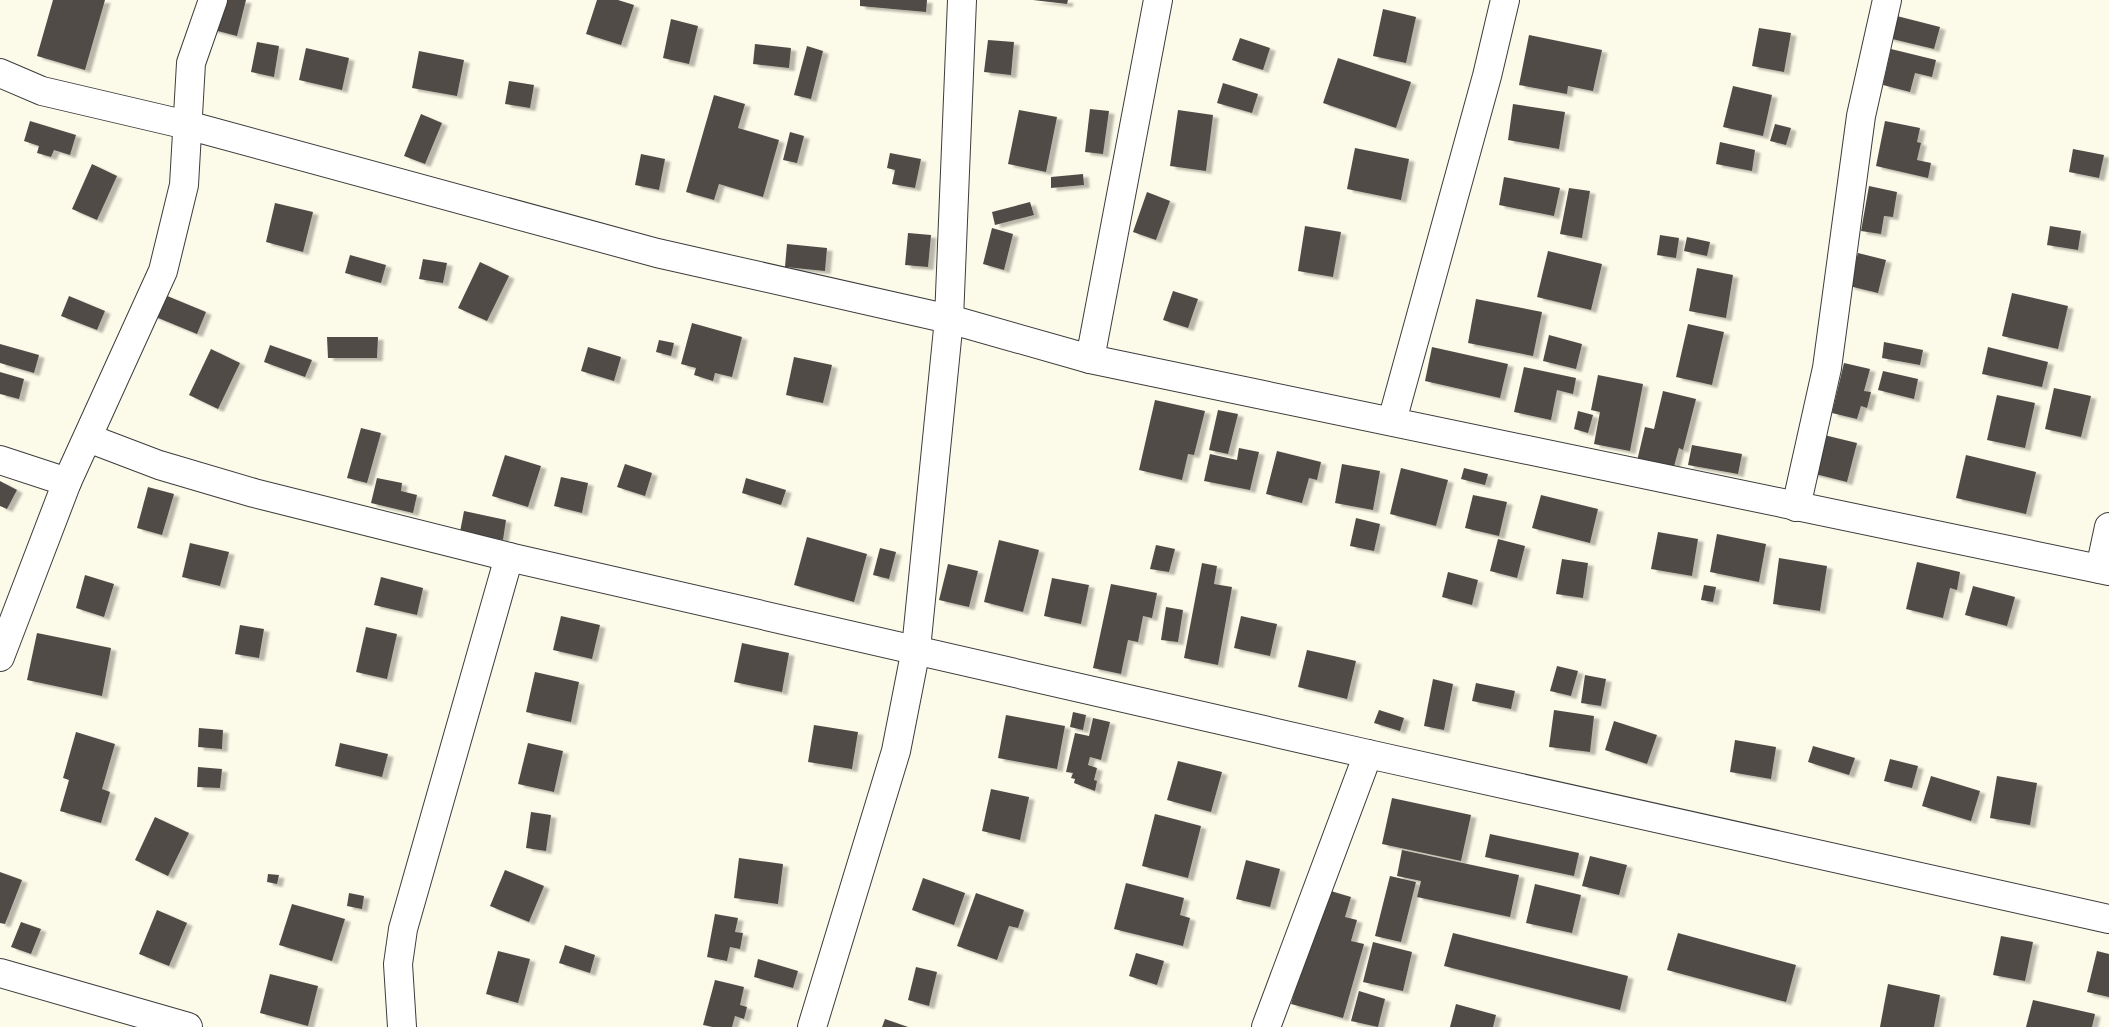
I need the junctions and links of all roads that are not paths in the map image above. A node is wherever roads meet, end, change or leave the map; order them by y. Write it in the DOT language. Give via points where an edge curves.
graph roads {
  1 [pos="213,0"];
  2 [pos="962,0"];
  3 [pos="1158,0"];
  4 [pos="1505,0"];
  5 [pos="1887,0"];
  6 [pos="0,73"];
  7 [pos="187,125"];
  8 [pos="949,319"];
  9 [pos="1090,359"];
  10 [pos="1392,421"];
  11 [pos="88,438"];
  12 [pos="0,460"];
  13 [pos="67,482"];
  14 [pos="1796,507"];
  15 [pos="2109,527"];
  16 [pos="509,557"];
  17 [pos="2105,570"];
  18 [pos="916,649"];
  19 [pos="0,656"];
  20 [pos="1368,754"];
  21 [pos="2109,919"];
  22 [pos="0,973"];
  23 [pos="188,1027"];
  24 [pos="402,1027"];
  25 [pos="812,1027"];
  26 [pos="1266,1027"];
  1 -- 7 [label="street" via="191,63"];
  2 -- 8 [label="street"];
  3 -- 9 [label="street"];
  4 -- 10 [label="street"];
  5 -- 14 [label="street" via="1861,116 1827,368"];
  6 -- 7 [label="street" via="42,91"];
  7 -- 8 [label="street" via="657,253"];
  7 -- 11 [label="street" via="184,186 163,271"];
  8 -- 9 [label="street"];
  8 -- 18 [label="street"];
  9 -- 10 [label="street"];
  10 -- 14 [label="street"];
  11 -- 13 [label="street"];
  11 -- 16 [label="street" via="159,465 254,493"];
  12 -- 13 [label="street"];
  13 -- 19 [label="street"];
  14 -- 17 [label="street"];
  15 -- 17 [label="street"];
  16 -- 18 [label="street"];
  16 -- 24 [label="street" via="403,929 398,964"];
  18 -- 20 [label="street"];
  18 -- 25 [label="street" via="896,751"];
  20 -- 21 [label="street"];
  20 -- 26 [label="street"];
  22 -- 23 [label="street"];
}
